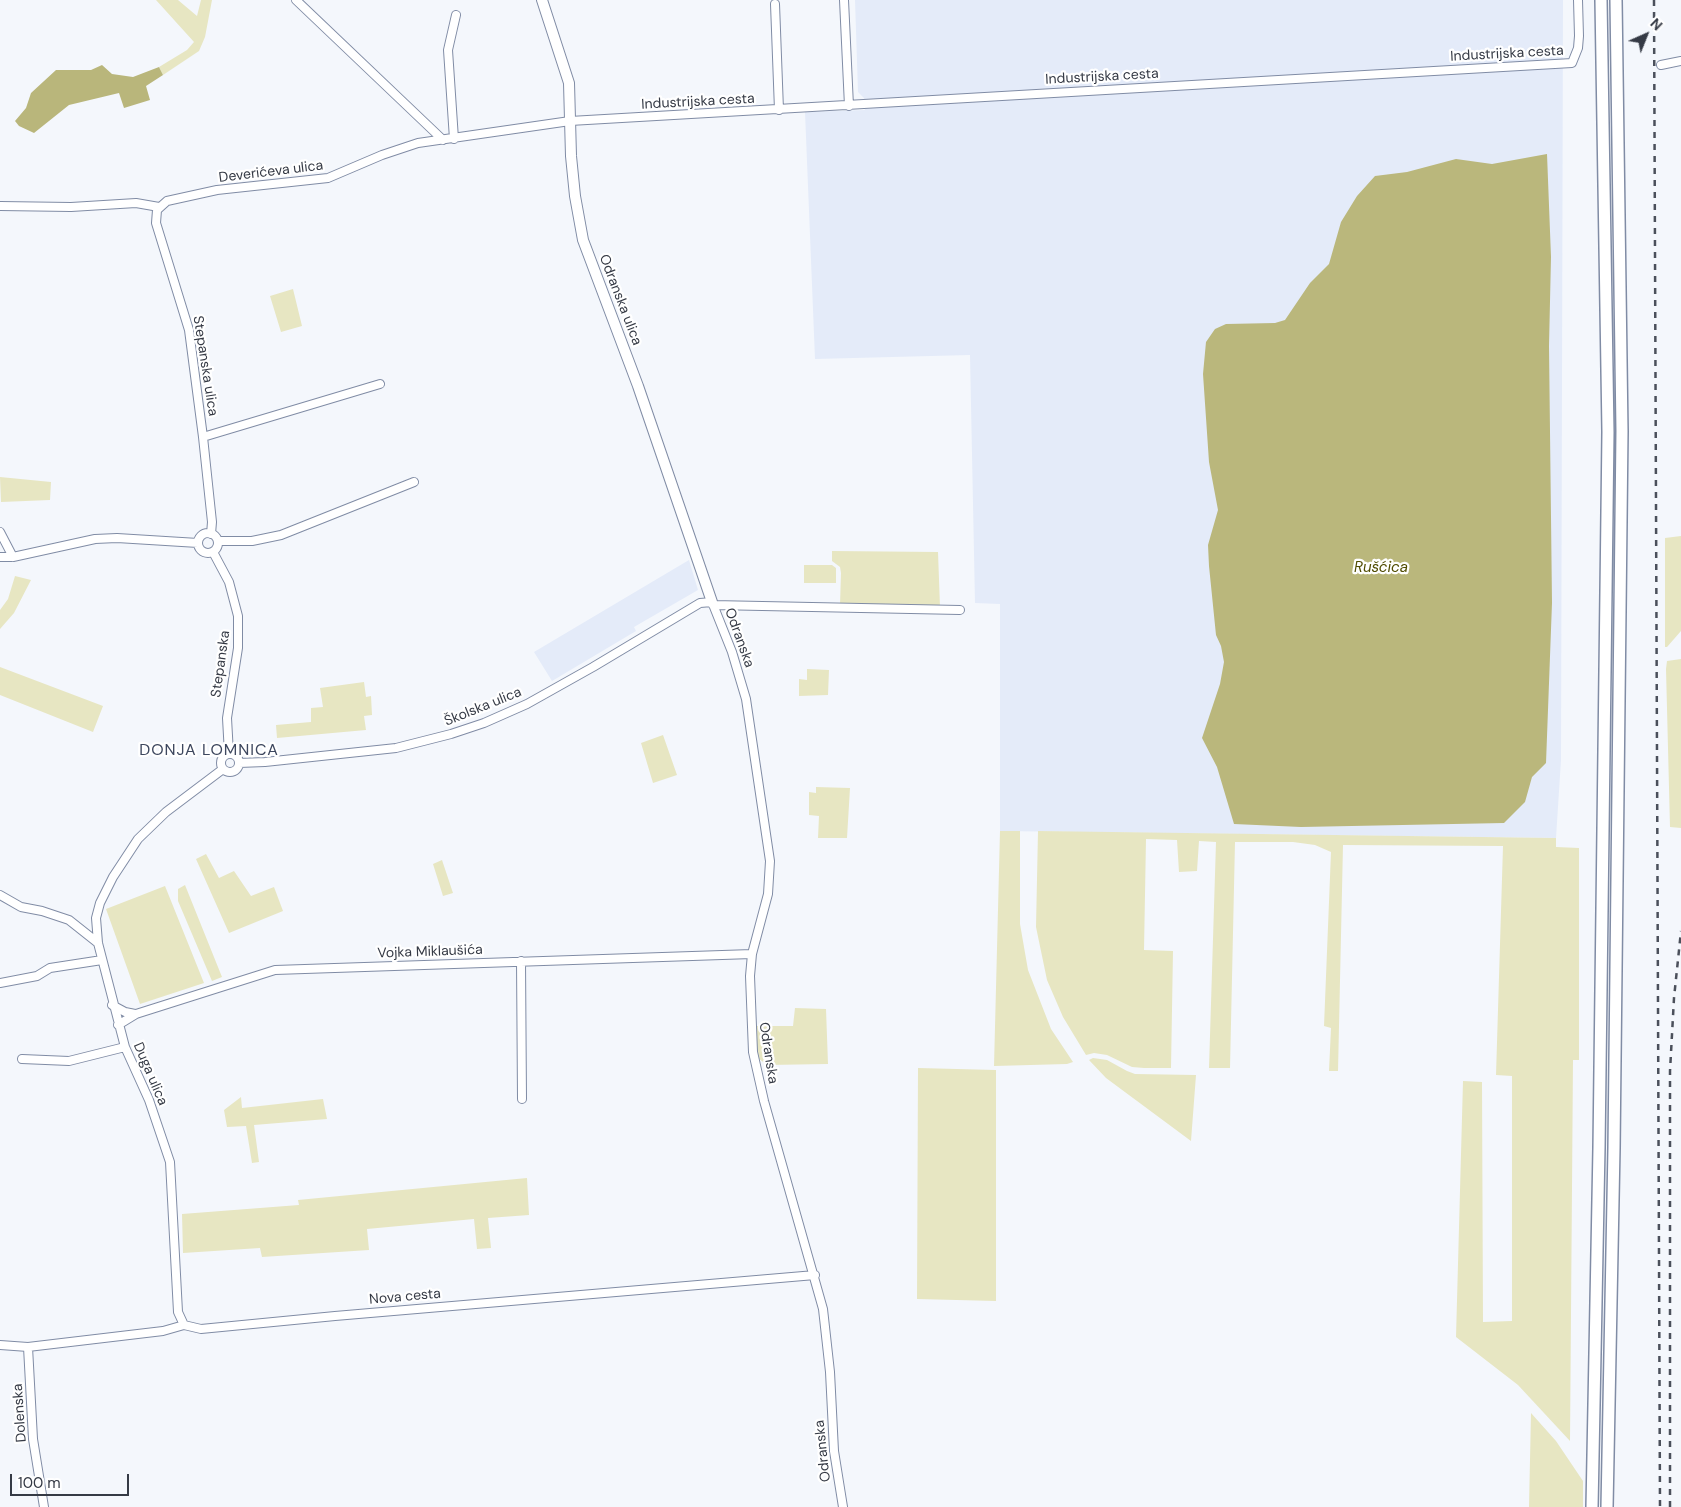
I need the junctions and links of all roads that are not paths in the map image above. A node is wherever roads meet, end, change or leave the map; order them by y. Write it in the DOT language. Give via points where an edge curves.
graph roads {
  1 [pos="296,0"];
  2 [pos="542,0"];
  3 [pos="844,0"];
  4 [pos="1578,0"];
  5 [pos="1601,0"];
  6 [pos="1616,0"];
  7 [pos="775,4"];
  8 [pos="456,14"];
  9 [pos="1681,61"];
  10 [pos="1661,65"];
  11 [pos="849,106"];
  12 [pos="780,110"];
  13 [pos="570,121"];
  14 [pos="454,139"];
  15 [pos="443,140"];
  16 [pos="0,206"];
  17 [pos="159,207"];
  18 [pos="380,384"];
  19 [pos="202,437"];
  20 [pos="414,482"];
  21 [pos="0,532"];
  22 [pos="211,534"];
  23 [pos="218,540"];
  24 [pos="198,543"];
  25 [pos="213,552"];
  26 [pos="0,557"];
  27 [pos="13,557"];
  28 [pos="713,604"];
  29 [pos="960,610"];
  30 [pos="229,754"];
  31 [pos="239,763"];
  32 [pos="222,769"];
  33 [pos="0,895"];
  34 [pos="98,943"];
  35 [pos="752,954"];
  36 [pos="102,960"];
  37 [pos="521,961"];
  38 [pos="0,983"];
  39 [pos="112,1005"];
  40 [pos="136,1014"];
  41 [pos="118,1025"];
  42 [pos="124,1047"];
  43 [pos="22,1059"];
  44 [pos="522,1099"];
  45 [pos="815,1275"];
  46 [pos="184,1325"];
  47 [pos="0,1345"];
  48 [pos="28,1347"];
  49 [pos="44,1507"];
  50 [pos="843,1507"];
  51 [pos="1592,1507"];
  52 [pos="1607,1507"];
  1 -- 15 [label="street"];
  2 -- 13 [label="main road, Odranska ulica" via="567,75"];
  3 -- 11 [label="street"];
  4 -- 11 [label="street, Industrijska cesta" via="1578,48 1572,63"];
  5 -- 51 [label="highway" via="1608,432 1600,1148"];
  6 -- 52 [label="highway" via="1622,431"];
  7 -- 12 [label="street"];
  8 -- 14 [label="street" via="448,50"];
  9 -- 10 [label="street"];
  11 -- 12 [label="street, Industrijska cesta"];
  12 -- 13 [label="street, Industrijska cesta"];
  13 -- 14 [label="street, Deverićeva ulica"];
  13 -- 28 [label="main road, Odranska ulica" via="575,196 586,252 641,394"];
  14 -- 15 [label="street, Deverićeva ulica"];
  15 -- 17 [label="street, Deverićeva ulica" via="401,148 328,178 191,195 167,201"];
  16 -- 17 [label="street" via="71,207 136,203"];
  17 -- 19 [label="street, Stepanska ulica" via="157,228 189,330"];
  18 -- 19 [label="street"];
  19 -- 22 [label="street, Stepanska ulica"];
  20 -- 23 [label="street" via="281,535 252,541"];
  21 -- 27 [label="street"];
  22 -- 23 [label="street"];
  22 -- 24 [label="street" via="201,536"];
  23 -- 25 [label="street"];
  24 -- 25 [label="street" via="204,552"];
  24 -- 27 [label="street" via="95,539"];
  25 -- 30 [label="street, Stepanska" via="229,582 238,616 238,648 227,712"];
  26 -- 27 [label="street"];
  28 -- 29 [label="street, Školska ulica"];
  28 -- 31 [label="street, Školska ulica" via="700,603 527,704 459,732 396,748"];
  28 -- 35 [label="street, Odranska" via="746,699 769,854 768,894"];
  30 -- 31 [label="street" via="235,755"];
  30 -- 32 [label="street, Školska ulica" via="221,759"];
  31 -- 32 [label="street, Školska ulica" via="231,772"];
  32 -- 34 [label="street, Školska ulica" via="153,824 124,857 97,911 95,929"];
  33 -- 34 [label="street" via="21,907 69,920"];
  34 -- 36 [label="street, Duga ulica"];
  35 -- 37 [label="street, Vojka Miklaušića"];
  35 -- 45 [label="street, Odranska" via="749,994 755,1065"];
  36 -- 38 [label="street" via="50,968 37,976"];
  36 -- 39 [label="street, Duga ulica"];
  37 -- 40 [label="street, Vojka Miklaušića" via="275,970"];
  37 -- 44 [label="street"];
  39 -- 40 [label="street"];
  39 -- 41 [label="street, Duga ulica"];
  40 -- 41 [label="street, Vojka Miklaušića"];
  41 -- 42 [label="street, Duga ulica"];
  42 -- 43 [label="street" via="69,1061"];
  42 -- 46 [label="street, Duga ulica" via="151,1107 170,1162 178,1312"];
  45 -- 46 [label="street, Nova cesta" via="202,1329"];
  45 -- 50 [label="street, Odranska" via="826,1326 834,1451"];
  46 -- 48 [label="street, Nova cesta" via="163,1331"];
  47 -- 48 [label="street, Nova cesta"];
  48 -- 49 [label="street, Dolenska" via="33,1438"];
}
